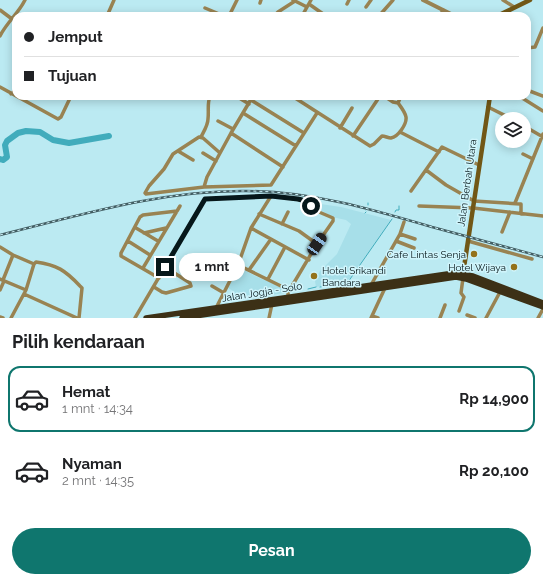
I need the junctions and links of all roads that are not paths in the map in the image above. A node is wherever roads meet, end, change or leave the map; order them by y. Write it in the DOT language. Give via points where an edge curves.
graph roads {
  1 [pos="25,0"];
  2 [pos="114,0"];
  3 [pos="237,0"];
  4 [pos="371,0"];
  5 [pos="393,0"];
  6 [pos="423,0"];
  7 [pos="502,0"];
  8 [pos="530,0"];
  9 [pos="294,1"];
  10 [pos="429,1"];
  11 [pos="309,4"];
  12 [pos="366,7"];
  13 [pos="514,7"];
  14 [pos="205,8"];
  15 [pos="0,10"];
  16 [pos="443,10"];
  17 [pos="17,12"];
  18 [pos="109,12"];
  19 [pos="214,12"];
  20 [pos="231,12"];
  21 [pos="278,12"];
  22 [pos="320,12"];
  23 [pos="382,12"];
  24 [pos="447,12"];
  25 [pos="505,12"];
  26 [pos="12,19"];
  27 [pos="543,28"];
  28 [pos="0,36"];
  29 [pos="531,48"];
  30 [pos="0,86"];
  31 [pos="531,92"];
  32 [pos="11,94"];
  33 [pos="543,96"];
  34 [pos="22,100"];
  35 [pos="69,100"];
  36 [pos="209,100"];
  37 [pos="242,100"];
  38 [pos="251,100"];
  39 [pos="255,100"];
  40 [pos="301,100"];
  41 [pos="377,100"];
  42 [pos="390,100"];
  43 [pos="400,100"];
  44 [pos="489,100"];
  45 [pos="526,100"];
  46 [pos="398,103"];
  47 [pos="249,104"];
  48 [pos="488,107"];
  49 [pos="352,108"];
  50 [pos="543,111"];
  51 [pos="500,112"];
  52 [pos="243,113"];
  53 [pos="317,113"];
  54 [pos="218,121"];
  55 [pos="340,128"];
  56 [pos="531,130"];
  57 [pos="232,131"];
  58 [pos="400,132"];
  59 [pos="304,133"];
  60 [pos="353,136"];
  61 [pos="543,136"];
  62 [pos="201,137"];
  63 [pos="296,146"];
  64 [pos="178,151"];
  65 [pos="439,152"];
  66 [pos="203,153"];
  67 [pos="220,153"];
  68 [pos="522,154"];
  69 [pos="533,159"];
  70 [pos="193,160"];
  71 [pos="216,162"];
  72 [pos="479,165"];
  73 [pos="283,167"];
  74 [pos="426,170"];
  75 [pos="204,187"];
  76 [pos="412,191"];
  77 [pos="271,196"];
  78 [pos="474,201"];
  79 [pos="515,203"];
  80 [pos="180,206"];
  81 [pos="419,206"];
  82 [pos="473,208"];
  83 [pos="177,211"];
  84 [pos="288,212"];
  85 [pos="510,212"];
  86 [pos="259,214"];
  87 [pos="521,214"];
  88 [pos="543,216"];
  89 [pos="404,222"];
  90 [pos="282,224"];
  91 [pos="136,228"];
  92 [pos="166,228"];
  93 [pos="251,228"];
  94 [pos="502,232"];
  95 [pos="144,233"];
  96 [pos="400,234"];
  97 [pos="415,238"];
  98 [pos="271,239"];
  99 [pos="128,241"];
  100 [pos="158,241"];
  101 [pos="396,241"];
  102 [pos="468,241"];
  103 [pos="317,244"];
  104 [pos="0,247"];
  105 [pos="284,247"];
  106 [pos="414,248"];
  107 [pos="13,255"];
  108 [pos="150,255"];
  109 [pos="532,259"];
  110 [pos="308,260"];
  111 [pos="34,263"];
  112 [pos="238,265"];
  113 [pos="165,267"];
  114 [pos="143,268"];
  115 [pos="249,270"];
  116 [pos="463,276"];
  117 [pos="159,278"];
  118 [pos="268,279"];
  119 [pos="2,280"];
  120 [pos="371,284"];
  121 [pos="212,286"];
  122 [pos="154,287"];
  123 [pos="386,287"];
  124 [pos="0,290"];
  125 [pos="25,292"];
  126 [pos="500,292"];
  127 [pos="224,293"];
  128 [pos="289,294"];
  129 [pos="318,294"];
  130 [pos="543,303"];
  131 [pos="272,304"];
  132 [pos="445,305"];
  133 [pos="216,308"];
  134 [pos="543,308"];
  135 [pos="460,311"];
  136 [pos="467,315"];
  137 [pos="0,316"];
  138 [pos="372,317"];
  139 [pos="3,318"];
  140 [pos="11,318"];
  141 [pos="78,318"];
  142 [pos="135,318"];
  143 [pos="146,318"];
  144 [pos="182,318"];
  145 [pos="268,318"];
  146 [pos="378,318"];
  147 [pos="440,318"];
  148 [pos="475,318"];
  149 [pos="486,318"];
  150 [pos="538,318"];
  1 -- 17 [label="street"];
  2 -- 18 [label="street"];
  3 -- 20 [label="street"];
  4 -- 12 [label="street"];
  5 -- 23 [label="street"];
  6 -- 10 [label="street"];
  7 -- 13 [label="street"];
  8 -- 13 [label="main road"];
  9 -- 11 [label="street"];
  9 -- 21 [label="street"];
  10 -- 16 [label="street"];
  11 -- 22 [label="street"];
  13 -- 25 [label="main road"];
  14 -- 19 [label="street"];
  15 -- 26 [label="street"];
  16 -- 24 [label="street"];
  26 -- 28 [label="street"];
  27 -- 29 [label="street" via="535,47"];
  30 -- 32 [label="street"];
  31 -- 33 [label="street"];
  34 -- 35 [label="street" via="58,119"];
  36 -- 62 [label="street" via="207,123"];
  37 -- 47 [label="street"];
  38 -- 47 [label="street"];
  39 -- 59 [label="street"];
  40 -- 53 [label="street"];
  41 -- 60 [label="street"];
  42 -- 46 [label="street"];
  43 -- 46 [label="street"];
  44 -- 48 [label="main road, Jalan Berbah Utara"];
  45 -- 50 [label="street"];
  46 -- 58 [label="street" via="406,117"];
  47 -- 52 [label="street"];
  48 -- 51 [label="street"];
  48 -- 72 [label="main road, Jalan Berbah Utara"];
  49 -- 55 [label="street"];
  52 -- 57 [label="street"];
  52 -- 63 [label="street"];
  53 -- 55 [label="street"];
  53 -- 59 [label="street"];
  54 -- 57 [label="street"];
  55 -- 60 [label="street"];
  56 -- 61 [label="street"];
  57 -- 67 [label="street"];
  57 -- 73 [label="street"];
  58 -- 60 [label="street" via="392,138 382,136 370,146"];
  58 -- 65 [label="street"];
  59 -- 63 [label="street"];
  61 -- 69 [label="street"];
  62 -- 64 [label="street"];
  62 -- 67 [label="street"];
  63 -- 73 [label="street"];
  64 -- 70 [label="street"];
  64 -- 75 [label="street" via="173,154 145,193"];
  65 -- 72 [label="street" via="444,147"];
  65 -- 74 [label="street"];
  66 -- 71 [label="street"];
  67 -- 71 [label="street"];
  68 -- 69 [label="street"];
  69 -- 79 [label="street"];
  71 -- 75 [label="street"];
  72 -- 78 [label="main road, Jalan Berbah Utara"];
  73 -- 75 [label="street" via="271,185"];
  74 -- 76 [label="street"];
  74 -- 78 [label="street"];
  77 -- 86 [label="street"];
  77 -- 103 [label="street" via="302,200 333,218"];
  77 -- 113 [label="street" via="205,199"];
  78 -- 79 [label="street"];
  78 -- 82 [label="main road, Jalan Berbah Utara"];
  79 -- 87 [label="street" via="521,204"];
  80 -- 83 [label="street"];
  81 -- 82 [label="street"];
  82 -- 85 [label="street"];
  82 -- 102 [label="main road, Jalan Berbah Utara"];
  83 -- 91 [label="street" via="143,215"];
  83 -- 92 [label="street"];
  84 -- 90 [label="street"];
  85 -- 87 [label="street"];
  85 -- 94 [label="street"];
  86 -- 90 [label="street"];
  86 -- 93 [label="street"];
  87 -- 88 [label="street"];
  89 -- 96 [label="street"];
  90 -- 103 [label="street" via="305,234"];
  91 -- 95 [label="street"];
  91 -- 99 [label="street"];
  92 -- 95 [label="street"];
  92 -- 100 [label="street"];
  93 -- 98 [label="street"];
  93 -- 112 [label="street"];
  95 -- 100 [label="street"];
  96 -- 97 [label="street"];
  96 -- 101 [label="street"];
  98 -- 105 [label="street"];
  98 -- 115 [label="street"];
  99 -- 108 [label="street"];
  99 -- 114 [label="street" via="121,255"];
  100 -- 108 [label="street"];
  101 -- 106 [label="street"];
  101 -- 120 [label="street"];
  102 -- 109 [label="street"];
  102 -- 116 [label="main road, Jalan Berbah Utara"];
  103 -- 110 [label="street"];
  104 -- 107 [label="street"];
  105 -- 110 [label="street"];
  105 -- 118 [label="street"];
  107 -- 111 [label="street"];
  107 -- 119 [label="street"];
  108 -- 114 [label="street"];
  110 -- 128 [label="street"];
  111 -- 125 [label="street"];
  111 -- 141 [label="street" via="43,263 66,271 82,288"];
  112 -- 115 [label="street"];
  112 -- 127 [label="street"];
  113 -- 117 [label="street"];
  113 -- 122 [label="street" via="191,286 166,293"];
  114 -- 117 [label="street"];
  115 -- 118 [label="street"];
  116 -- 120 [label="highway, Jalan Jogja - Solo" via="444,274"];
  116 -- 123 [label="highway, Jalan Jogja - Solo"];
  116 -- 126 [label="highway, Jalan Jogja - Solo"];
  116 -- 130 [label="highway, Jalan Jogja - Solo"];
  116 -- 135 [label="street" via="461,293 464,297"];
  117 -- 122 [label="street"];
  118 -- 128 [label="street" via="281,285"];
  119 -- 124 [label="street"];
  119 -- 125 [label="street"];
  120 -- 129 [label="highway, Jalan Jogja - Solo"];
  121 -- 127 [label="street"];
  122 -- 142 [label="street"];
  123 -- 129 [label="highway, Jalan Jogja - Solo"];
  123 -- 138 [label="street"];
  125 -- 140 [label="street"];
  125 -- 141 [label="street"];
  126 -- 134 [label="highway, Jalan Jogja - Solo"];
  126 -- 149 [label="street"];
  127 -- 133 [label="street"];
  128 -- 129 [label="highway, Jalan Jogja - Solo"];
  128 -- 133 [label="highway, Jalan Jogja - Solo"];
  129 -- 131 [label="highway, Jalan Jogja - Solo"];
  131 -- 144 [label="highway, Jalan Jogja - Solo"];
  131 -- 145 [label="street"];
  132 -- 147 [label="street"];
  133 -- 143 [label="highway, Jalan Jogja - Solo"];
  134 -- 150 [label="street"];
  136 -- 148 [label="street"];
  137 -- 139 [label="street"];
  138 -- 146 [label="street"];
}
